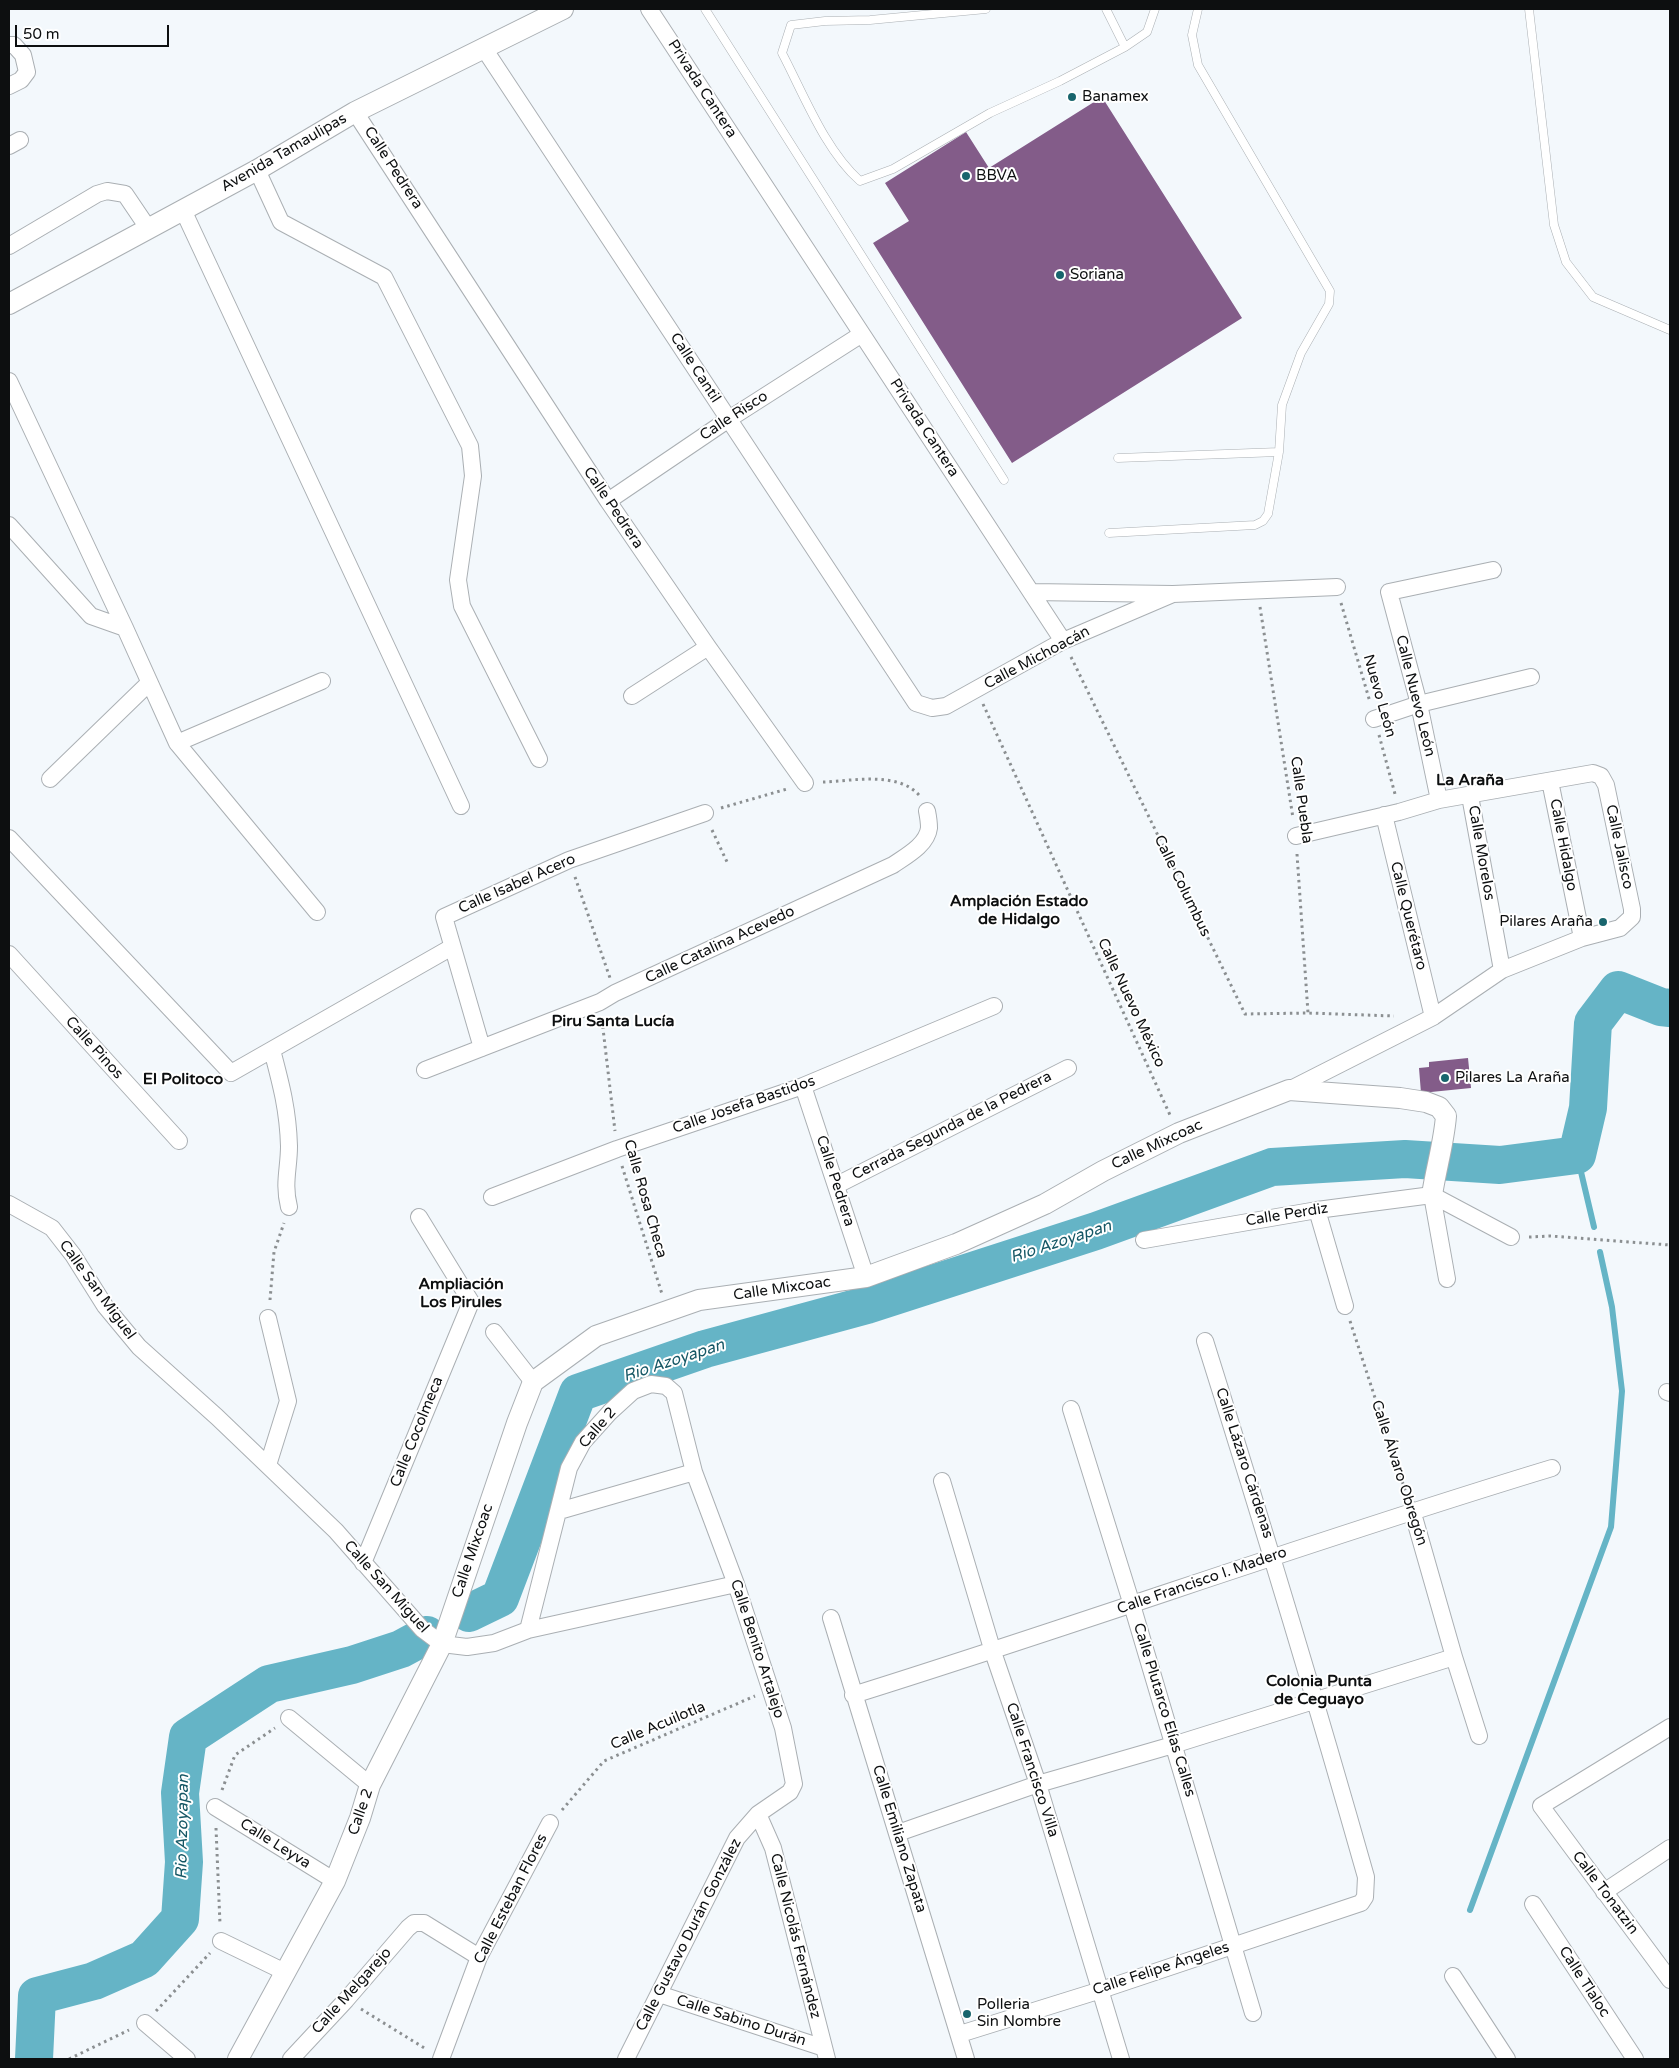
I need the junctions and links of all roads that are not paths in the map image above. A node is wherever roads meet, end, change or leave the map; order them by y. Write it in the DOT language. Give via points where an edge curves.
graph roads {
  1 [pos="563,9"];
  2 [pos="649,9"];
  3 [pos="705,9"];
  4 [pos="986,9"];
  5 [pos="1106,9"];
  6 [pos="1155,9"];
  7 [pos="1198,9"];
  8 [pos="1529,9"];
  9 [pos="9,45"];
  10 [pos="483,47"];
  11 [pos="1126,47"];
  12 [pos="9,86"];
  13 [pos="355,112"];
  14 [pos="257,170"];
  15 [pos="183,210"];
  16 [pos="148,228"];
  17 [pos="9,246"];
  18 [pos="9,304"];
  19 [pos="1670,330"];
  20 [pos="862,334"];
  21 [pos="9,382"];
  22 [pos="729,419"];
  23 [pos="1279,452"];
  24 [pos="1118,458"];
  25 [pos="1004,480"];
  26 [pos="608,501"];
  27 [pos="9,525"];
  28 [pos="1109,532"];
  29 [pos="1493,570"];
  30 [pos="1337,587"];
  31 [pos="1031,592"];
  32 [pos="1173,594"];
  33 [pos="125,628"];
  34 [pos="1063,640"];
  35 [pos="708,647"];
  36 [pos="1531,677"];
  37 [pos="322,681"];
  38 [pos="149,683"];
  39 [pos="906,690"];
  40 [pos="632,696"];
  41 [pos="1419,704"];
  42 [pos="1374,718"];
  43 [pos="176,743"];
  44 [pos="539,759"];
  45 [pos="50,779"];
  46 [pos="1550,780"];
  47 [pos="805,783"];
  48 [pos="1470,796"];
  49 [pos="1439,800"];
  50 [pos="461,806"];
  51 [pos="927,811"];
  52 [pos="704,812"];
  53 [pos="1392,813"];
  54 [pos="1296,836"];
  55 [pos="9,838"];
  56 [pos="317,912"];
  57 [pos="1582,938"];
  58 [pos="452,947"];
  59 [pos="9,954"];
  60 [pos="1502,970"];
  61 [pos="994,1006"];
  62 [pos="1433,1017"];
  63 [pos="482,1048"];
  64 [pos="272,1050"];
  65 [pos="1068,1068"];
  66 [pos="425,1070"];
  67 [pos="803,1086"];
  68 [pos="1289,1090"];
  69 [pos="179,1141"];
  70 [pos="837,1185"];
  71 [pos="1432,1195"];
  72 [pos="492,1197"];
  73 [pos="9,1204"];
  74 [pos="289,1207"];
  75 [pos="1317,1210"];
  76 [pos="419,1217"];
  77 [pos="1511,1237"];
  78 [pos="1144,1240"];
  79 [pos="866,1277"];
  80 [pos="1446,1279"];
  81 [pos="1345,1306"];
  82 [pos="268,1318"];
  83 [pos="494,1332"];
  84 [pos="1205,1341"];
  85 [pos="533,1382"];
  86 [pos="674,1393"];
  87 [pos="1070,1409"];
  88 [pos="268,1465"];
  89 [pos="1552,1468"];
  90 [pos="694,1472"];
  91 [pos="942,1481"];
  92 [pos="1412,1510"];
  93 [pos="559,1511"];
  94 [pos="1274,1558"];
  95 [pos="363,1563"];
  96 [pos="736,1584"];
  97 [pos="1132,1605"];
  98 [pos="831,1618"];
  99 [pos="528,1630"];
  100 [pos="442,1644"];
  101 [pos="993,1652"];
  102 [pos="1454,1657"];
  103 [pos="853,1695"];
  104 [pos="1316,1701"];
  105 [pos="289,1718"];
  106 [pos="1670,1727"];
  107 [pos="1479,1736"];
  108 [pos="1173,1745"];
  109 [pos="1038,1784"];
  110 [pos="370,1785"];
  111 [pos="215,1807"];
  112 [pos="758,1814"];
  113 [pos="550,1823"];
  114 [pos="898,1832"];
  115 [pos="1670,1848"];
  116 [pos="335,1880"];
  117 [pos="1604,1892"];
  118 [pos="1361,1903"];
  119 [pos="1533,1904"];
  120 [pos="221,1940"];
  121 [pos="1233,1945"];
  122 [pos="479,1956"];
  123 [pos="284,1972"];
  124 [pos="1668,1973"];
  125 [pos="1453,1976"];
  126 [pos="1101,1990"];
  127 [pos="659,1994"];
  128 [pos="1253,2013"];
  129 [pos="144,2023"];
  130 [pos="960,2034"];
  131 [pos="826,2054"];
  132 [pos="442,2058"];
  133 [pos="187,2059"];
  134 [pos="238,2059"];
  135 [pos="291,2059"];
  136 [pos="626,2059"];
  137 [pos="966,2059"];
  138 [pos="1121,2059"];
  139 [pos="1507,2059"];
  140 [pos="1635,2059"];
  1 -- 10 [label="street, Avenida Tamaulipas"];
  2 -- 20 [label="street, Privada Cantera"];
  3 -- 25 [label="lane"];
  4 -- 11 [label="lane" via="791,25 782,53 832,149 860,181 893,169 990,113"];
  5 -- 11 [label="lane"];
  6 -- 11 [label="lane" via="1147,32"];
  7 -- 23 [label="lane" via="1192,35 1198,65 1330,291 1328,304 1301,353 1282,406"];
  8 -- 19 [label="lane" via="1554,225 1566,262 1593,298"];
  9 -- 12 [label="street" via="14,45 23,55 27,72 21,80"];
  10 -- 13 [label="street, Avenida Tamaulipas"];
  10 -- 22 [label="street, Calle Cantil"];
  13 -- 14 [label="street, Avenida Tamaulipas"];
  13 -- 26 [label="street, Calle Pedrera"];
  14 -- 15 [label="street, Avenida Tamaulipas"];
  14 -- 44 [label="street" via="281,222 384,277 470,446 473,476 458,580 462,606"];
  15 -- 16 [label="street, Avenida Tamaulipas"];
  15 -- 50 [label="street"];
  16 -- 17 [label="street" via="125,194 107,191"];
  16 -- 18 [label="street, Avenida Tamaulipas"];
  20 -- 22 [label="street, Calle Risco"];
  20 -- 31 [label="street, Privada Cantera"];
  21 -- 33 [label="street"];
  22 -- 26 [label="street, Calle Risco"];
  22 -- 39 [label="street, Calle Cantil"];
  23 -- 24 [label="lane"];
  23 -- 28 [label="lane" via="1268,514 1255,525"];
  26 -- 35 [label="street, Calle Pedrera"];
  27 -- 33 [label="street" via="91,616"];
  29 -- 41 [label="street, Calle Nuevo León" via="1389,592"];
  30 -- 32 [label="street"];
  31 -- 32 [label="street"];
  31 -- 34 [label="street"];
  32 -- 34 [label="street, Calle Michoacán"];
  33 -- 38 [label="street"];
  34 -- 39 [label="street, Calle Michoacán" via="946,706 932,708 916,702"];
  35 -- 40 [label="street"];
  35 -- 47 [label="street, Calle Pedrera"];
  36 -- 41 [label="street"];
  37 -- 43 [label="street"];
  38 -- 43 [label="street"];
  38 -- 45 [label="street"];
  41 -- 42 [label="street"];
  41 -- 49 [label="street, Calle Nuevo León"];
  43 -- 56 [label="street"];
  46 -- 48 [label="street"];
  46 -- 57 [label="street, Calle Hidalgo"];
  46 -- 57 [label="street, Calle Jalisco" via="1587,773 1601,776 1606,785 1632,909 1632,917 1620,928"];
  48 -- 49 [label="street"];
  48 -- 60 [label="street, Calle Morelos"];
  49 -- 53 [label="street"];
  51 -- 63 [label="street, Calle Catalina Acevedo" via="929,828 921,843 893,865 600,1002"];
  52 -- 58 [label="street, Calle Isabel Acero" via="569,860 444,917"];
  53 -- 54 [label="street"];
  53 -- 62 [label="street, Calle Querétaro"];
  55 -- 64 [label="street" via="230,1073"];
  57 -- 60 [label="street"];
  58 -- 63 [label="street"];
  58 -- 64 [label="street"];
  59 -- 69 [label="street, Calle Pinos"];
  60 -- 62 [label="street"];
  61 -- 67 [label="street, Calle Josefa Bastidos"];
  62 -- 68 [label="street"];
  63 -- 66 [label="street, Calle Catalina Acevedo"];
  64 -- 74 [label="street" via="285,1097 289,1147 285,1191"];
  65 -- 70 [label="street, Cerrada Segunda de la Pedrera"];
  67 -- 70 [label="street, Calle Pedrera"];
  67 -- 72 [label="street, Calle Josefa Bastidos" via="617,1149"];
  68 -- 71 [label="street" via="1400,1098 1439,1107 1446,1116"];
  68 -- 79 [label="street, Calle Mixcoac" via="1178,1133 1045,1204 956,1244"];
  70 -- 79 [label="street, Calle Pedrera"];
  71 -- 75 [label="street, Calle Perdiz"];
  71 -- 77 [label="street"];
  71 -- 80 [label="street"];
  73 -- 88 [label="street, Calle San Miguel" via="52,1228 105,1306 139,1347"];
  75 -- 78 [label="street, Calle Perdiz"];
  75 -- 81 [label="street"];
  76 -- 95 [label="street, Calle Cocolmeca" via="471,1302"];
  79 -- 85 [label="street, Calle Mixcoac" via="699,1300 596,1336"];
  82 -- 88 [label="street" via="288,1400"];
  83 -- 85 [label="street"];
  84 -- 94 [label="street, Calle Lázaro Cárdenas"];
  85 -- 100 [label="street, Calle Mixcoac"];
  86 -- 90 [label="street, Calle Benito Artalejo"];
  86 -- 93 [label="street, Calle 2" via="666,1386 650,1384 633,1391 610,1412 583,1442 569,1468"];
  87 -- 97 [label="street, Calle Plutarco Elías Calles"];
  88 -- 95 [label="street, Calle San Miguel" via="336,1531"];
  89 -- 92 [label="street, Calle Francisco I. Madero"];
  90 -- 93 [label="street"];
  90 -- 96 [label="street, Calle Benito Artalejo"];
  91 -- 101 [label="street, Calle Francisco Villa"];
  92 -- 94 [label="street, Calle Francisco I. Madero"];
  92 -- 102 [label="street, Calle Álvaro Obregón"];
  93 -- 99 [label="street, Calle 2"];
  94 -- 97 [label="street, Calle Francisco I. Madero"];
  94 -- 104 [label="street, Calle Lázaro Cárdenas"];
  95 -- 100 [label="street, Calle San Miguel" via="422,1629"];
  96 -- 99 [label="street"];
  96 -- 112 [label="street, Calle Benito Artalejo" via="783,1728 794,1784 790,1792"];
  97 -- 101 [label="street, Calle Francisco I. Madero"];
  97 -- 108 [label="street, Calle Plutarco Elías Calles"];
  98 -- 103 [label="street, Calle Emiliano Zapata"];
  99 -- 100 [label="street" via="494,1644"];
  100 -- 110 [label="street, Calle 2"];
  101 -- 103 [label="street, Calle Francisco I. Madero"];
  101 -- 109 [label="street, Calle Francisco Villa"];
  102 -- 104 [label="street"];
  102 -- 107 [label="street, Calle Álvaro Obregón"];
  103 -- 114 [label="street, Calle Emiliano Zapata"];
  104 -- 108 [label="street"];
  104 -- 118 [label="street, Calle Lázaro Cárdenas" via="1366,1877 1365,1897"];
  105 -- 110 [label="street"];
  106 -- 117 [label="street, Calle Tonatzin" via="1541,1806"];
  108 -- 109 [label="street"];
  108 -- 121 [label="street, Calle Plutarco Elías Calles"];
  109 -- 114 [label="street"];
  109 -- 126 [label="street, Calle Francisco Villa"];
  110 -- 116 [label="street, Calle 2"];
  111 -- 116 [label="street, Calle Leyva"];
  112 -- 127 [label="street, Calle Gustavo Durán González" via="736,1838"];
  112 -- 131 [label="street, Calle Nicolás Fernández" via="773,1848"];
  113 -- 122 [label="street, Calle Esteban Flores"];
  114 -- 130 [label="street, Calle Emiliano Zapata"];
  115 -- 117 [label="street"];
  116 -- 123 [label="street, Calle 2"];
  117 -- 124 [label="street, Calle Tonatzin"];
  118 -- 121 [label="street, Calle Felipe Ángeles"];
  119 -- 140 [label="street, Calle Tlaloc"];
  120 -- 123 [label="street"];
  121 -- 126 [label="street, Calle Felipe Ángeles"];
  121 -- 128 [label="street, Calle Plutarco Elías Calles"];
  122 -- 132 [label="street, Calle Esteban Flores"];
  122 -- 135 [label="street, Calle Melgarejo" via="424,1924 414,1923"];
  123 -- 134 [label="street, Calle 2"];
  125 -- 139 [label="street"];
  126 -- 130 [label="street, Calle Felipe Ángeles"];
  126 -- 138 [label="street, Calle Francisco Villa"];
  127 -- 131 [label="street, Calle Sabino Durán"];
  127 -- 136 [label="street, Calle Gustavo Durán González"];
  129 -- 133 [label="street"];
  130 -- 137 [label="street, Calle Emiliano Zapata"];
}
